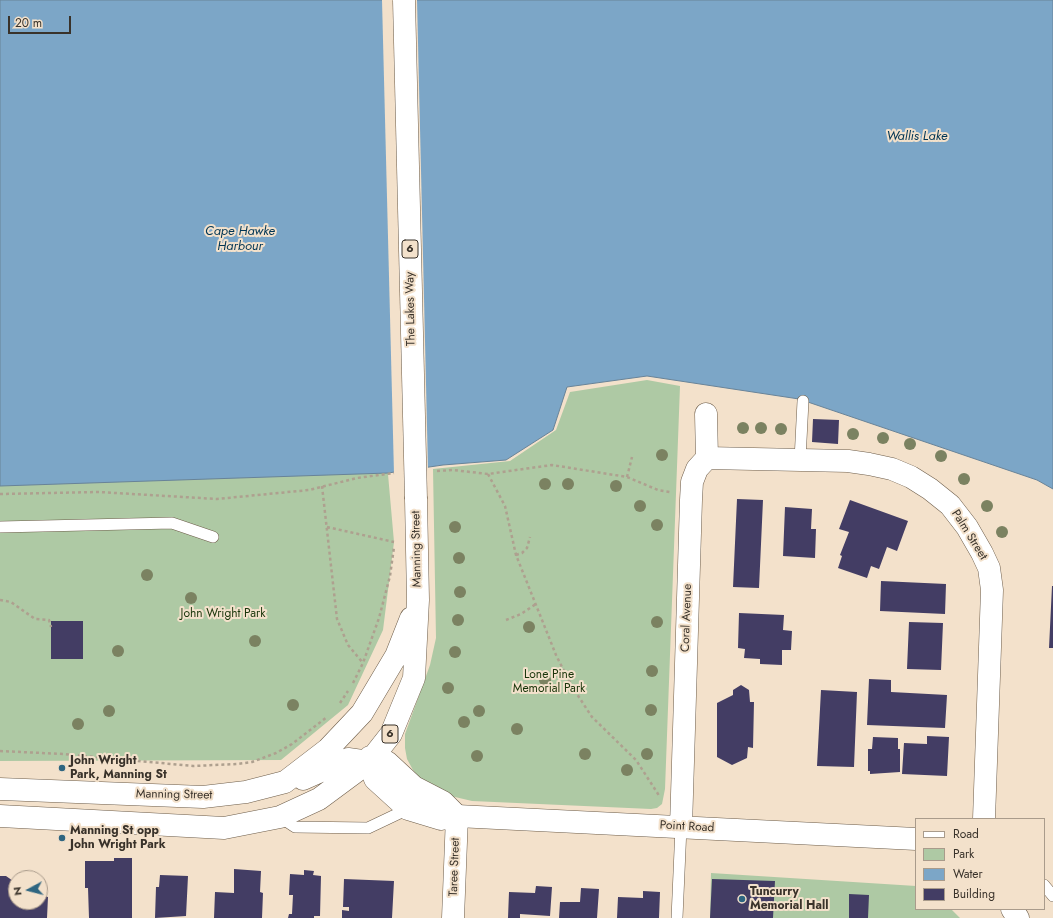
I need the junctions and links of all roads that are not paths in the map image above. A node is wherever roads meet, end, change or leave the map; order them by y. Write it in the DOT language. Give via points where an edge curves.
graph roads {
  1 [pos="404,0"];
  2 [pos="803,401"];
  3 [pos="706,414"];
  4 [pos="707,458"];
  5 [pos="800,460"];
  6 [pos="416,499"];
  7 [pos="0,527"];
  8 [pos="213,537"];
  9 [pos="418,600"];
  10 [pos="396,656"];
  11 [pos="369,762"];
  12 [pos="285,782"];
  13 [pos="0,788"];
  14 [pos="408,809"];
  15 [pos="0,816"];
  16 [pos="457,816"];
  17 [pos="280,817"];
  18 [pos="984,818"];
  19 [pos="681,827"];
  20 [pos="915,839"];
  21 [pos="1045,886"];
  22 [pos="1053,896"];
  23 [pos="453,918"];
  24 [pos="677,918"];
  1 -- 6 [label="main road, The Lakes Way / 6, bridge"];
  2 -- 5 [label="lane"];
  3 -- 4 [label="main road"];
  4 -- 5 [label="main road, Palm Street"];
  4 -- 19 [label="main road, Coral Avenue" via="697,469 692,482"];
  5 -- 18 [label="main road, Palm Street" via="869,464 892,469 911,477 950,505 982,553 989,568 992,590"];
  6 -- 9 [label="main road, Manning Street / 6"];
  7 -- 8 [label="lane" via="172,523"];
  9 -- 10 [label="main road, Manning Street / 6"];
  9 -- 11 [label="main road, Manning Street / 6" via="414,678 391,734"];
  10 -- 11 [label="main road" via="397,678 373,738"];
  10 -- 12 [label="main road, Manning Street / 6" via="362,713 328,749"];
  11 -- 12 [label="main road" via="348,759 304,779"];
  11 -- 14 [label="main road, Point Road" via="375,779"];
  11 -- 16 [label="main road" via="387,762 414,787 443,802"];
  11 -- 17 [label="main road, Manning Street / 6" via="318,799"];
  12 -- 13 [label="main road, Manning Street / 6" via="246,792 203,797"];
  14 -- 16 [label="main road, Point Road" via="440,818"];
  14 -- 17 [label="lane" via="368,828 295,827"];
  15 -- 17 [label="main road, Manning Street / 6" via="224,828"];
  16 -- 19 [label="main road, Point Road"];
  16 -- 23 [label="main road, Taree Street"];
  19 -- 20 [label="main road, Point Road"];
  19 -- 24 [label="lane"];
  21 -- 22 [label="lane"];
}
